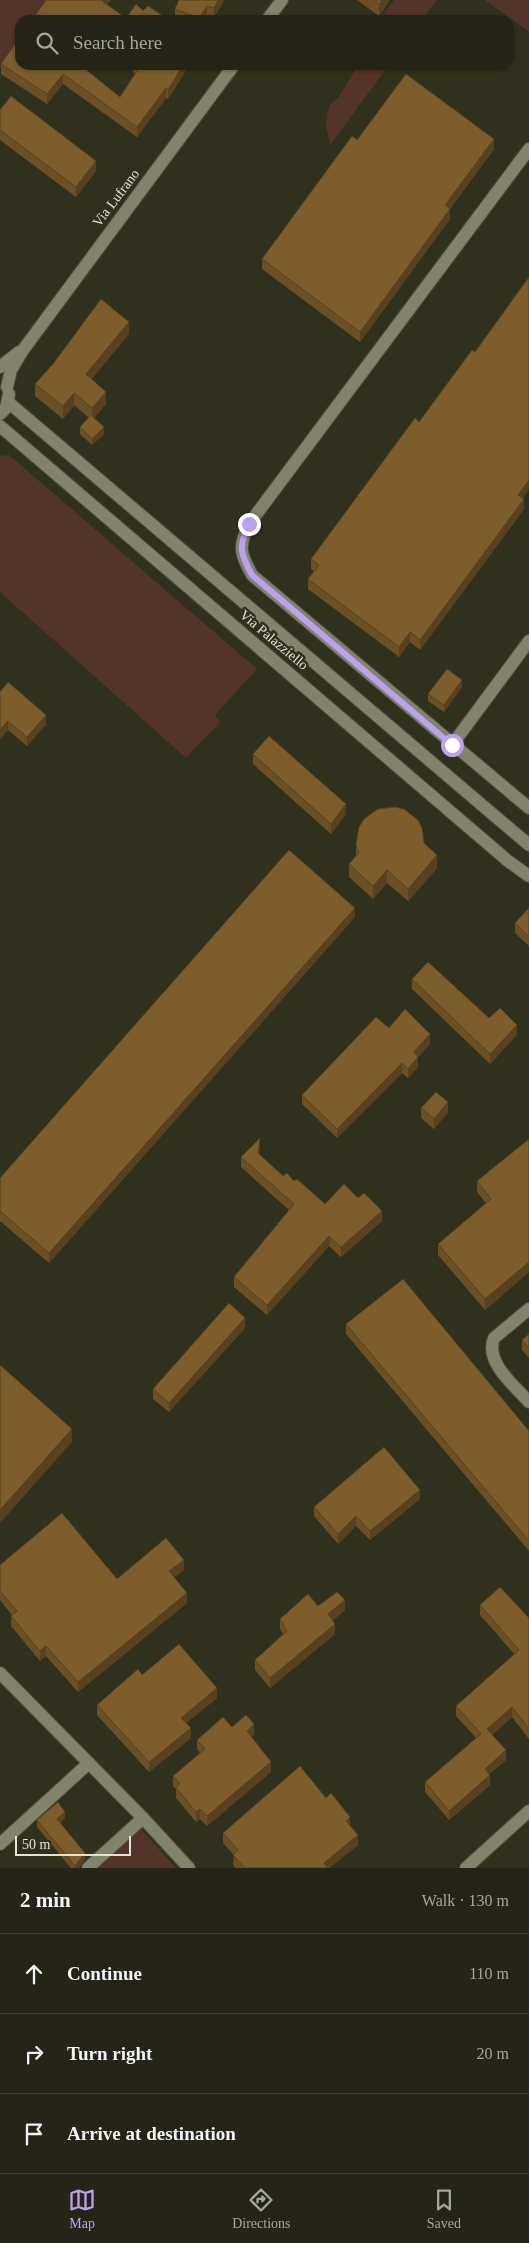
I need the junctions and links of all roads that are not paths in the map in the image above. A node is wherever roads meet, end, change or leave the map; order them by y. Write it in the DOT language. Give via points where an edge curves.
graph roads {
  1 [pos="282,0"];
  2 [pos="271,15"];
  3 [pos="230,70"];
  4 [pos="529,149"];
  5 [pos="23,350"];
  6 [pos="0,367"];
  7 [pos="4,383"];
  8 [pos="8,402"];
  9 [pos="0,414"];
  10 [pos="0,426"];
  11 [pos="529,641"];
  12 [pos="452,745"];
  13 [pos="529,808"];
  14 [pos="529,845"];
  15 [pos="529,876"];
  16 [pos="529,1309"];
  17 [pos="529,1402"];
  18 [pos="0,1672"];
  19 [pos="89,1763"];
  20 [pos="529,1811"];
  21 [pos="143,1818"];
  22 [pos="0,1844"];
  23 [pos="187,1867"];
  24 [pos="88,1868"];
  25 [pos="466,1868"];
  1 -- 2 [label="street"];
  3 -- 5 [label="street, Via Lufrano"];
  4 -- 12 [label="street" via="249,524 241,542 242,557 252,575"];
  5 -- 6 [label="street"];
  5 -- 7 [label="street"];
  7 -- 8 [label="street"];
  8 -- 9 [label="street"];
  8 -- 14 [label="street, Via Palazziello"];
  10 -- 15 [label="street, Via Palazziello"];
  11 -- 12 [label="street"];
  12 -- 13 [label="street"];
  16 -- 17 [label="street" via="494,1338 492,1354"];
  18 -- 19 [label="street"];
  19 -- 21 [label="street"];
  19 -- 22 [label="street"];
  20 -- 25 [label="street"];
  21 -- 23 [label="street"];
  21 -- 24 [label="street"];
}
